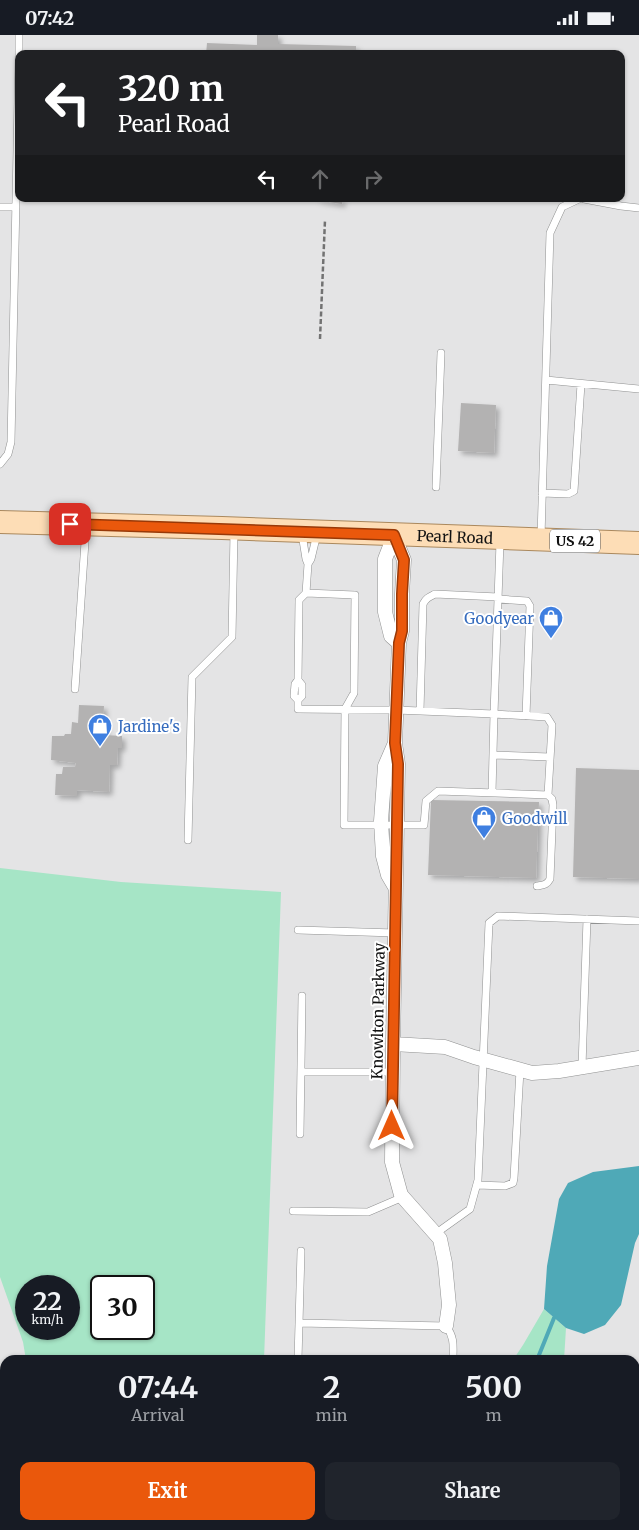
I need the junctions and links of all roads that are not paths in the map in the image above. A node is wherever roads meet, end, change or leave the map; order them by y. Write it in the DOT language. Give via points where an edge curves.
graph roads {
  1 [pos="19,35"];
  2 [pos="19,50"];
  3 [pos="15,176"];
  4 [pos="573,202"];
  5 [pos="598,202"];
  6 [pos="0,207"];
  7 [pos="14,207"];
  8 [pos="639,208"];
  9 [pos="441,353"];
  10 [pos="546,380"];
  11 [pos="581,384"];
  12 [pos="639,389"];
  13 [pos="0,465"];
  14 [pos="436,487"];
  15 [pos="542,493"];
  16 [pos="0,522"];
  17 [pos="86,524"];
  18 [pos="234,529"];
  19 [pos="309,532"];
  20 [pos="394,535"];
  21 [pos="500,539"];
  22 [pos="541,540"];
  23 [pos="639,543"];
  24 [pos="308,564"];
  25 [pos="306,593"];
  26 [pos="498,598"];
  27 [pos="75,689"];
  28 [pos="345,709"];
  29 [pos="396,710"];
  30 [pos="420,711"];
  31 [pos="494,714"];
  32 [pos="526,716"];
  33 [pos="395,743"];
  34 [pos="493,755"];
  35 [pos="550,757"];
  36 [pos="492,793"];
  37 [pos="548,795"];
  38 [pos="381,825"];
  39 [pos="396,825"];
  40 [pos="188,840"];
  41 [pos="537,885"];
  42 [pos="397,889"];
  43 [pos="587,919"];
  44 [pos="639,921"];
  45 [pos="298,930"];
  46 [pos="395,933"];
  47 [pos="302,996"];
  48 [pos="393,1044"];
  49 [pos="639,1058"];
  50 [pos="484,1060"];
  51 [pos="582,1067"];
  52 [pos="520,1070"];
  53 [pos="301,1072"];
  54 [pos="393,1072"];
  55 [pos="300,1134"];
  56 [pos="476,1185"];
  57 [pos="403,1197"];
  58 [pos="293,1211"];
  59 [pos="435,1235"];
  60 [pos="301,1251"];
  61 [pos="299,1323"];
  62 [pos="446,1326"];
  63 [pos="298,1355"];
  64 [pos="453,1355"];
  1 -- 2 [label="lane"];
  3 -- 7 [label="lane"];
  4 -- 10 [label="lane" via="562,207 550,233"];
  5 -- 8 [label="lane"];
  6 -- 7 [label="lane"];
  7 -- 13 [label="lane" via="11,442"];
  9 -- 14 [label="lane"];
  10 -- 11 [label="lane"];
  10 -- 15 [label="lane"];
  11 -- 12 [label="lane"];
  11 -- 15 [label="lane" via="574,491 568,494"];
  15 -- 22 [label="lane"];
  16 -- 17 [label="main road, Pearl Road / US 42"];
  17 -- 18 [label="main road, Pearl Road / US 42"];
  17 -- 27 [label="lane"];
  18 -- 19 [label="main road, Pearl Road / US 42"];
  18 -- 40 [label="lane" via="232,637 192,677"];
  19 -- 20 [label="main road, Pearl Road / US 42"];
  19 -- 24 [label="lane"];
  19 -- 24 [label="lane" via="311,559"];
  20 -- 21 [label="main road, Pearl Road / US 42"];
  20 -- 29 [label="street, Knowlton Parkway" via="386,559 385,612 391,636 399,643"];
  21 -- 22 [label="main road, Pearl Road / US 42"];
  21 -- 26 [label="lane"];
  22 -- 23 [label="main road, Pearl Road / US 42"];
  24 -- 25 [label="lane"];
  25 -- 28 [label="lane" via="355,595 354,693"];
  25 -- 28 [label="lane" via="299,600 298,680 302,685 302,697 298,700 298,709"];
  26 -- 30 [label="lane" via="435,594 425,600"];
  26 -- 31 [label="lane"];
  26 -- 32 [label="lane" via="527,601 530,606"];
  28 -- 29 [label="lane"];
  28 -- 38 [label="lane" via="344,825"];
  29 -- 30 [label="lane"];
  29 -- 33 [label="street, Knowlton Parkway"];
  30 -- 31 [label="lane"];
  31 -- 32 [label="lane"];
  31 -- 34 [label="lane"];
  32 -- 35 [label="lane" via="547,717 552,725"];
  33 -- 38 [label="street, Knowlton Parkway" via="385,766"];
  33 -- 39 [label="street, Knowlton Parkway" via="398,764"];
  34 -- 35 [label="lane"];
  34 -- 36 [label="lane"];
  35 -- 37 [label="lane"];
  36 -- 37 [label="lane"];
  36 -- 39 [label="lane" via="438,791 426,801 424,825"];
  37 -- 41 [label="lane" via="554,805 550,879 544,885"];
  38 -- 39 [label="lane"];
  38 -- 42 [label="street, Knowlton Parkway" via="383,855 388,875"];
  39 -- 42 [label="street, Knowlton Parkway"];
  42 -- 46 [label="street, Knowlton Parkway"];
  43 -- 44 [label="lane"];
  43 -- 50 [label="lane" via="498,916 489,923"];
  43 -- 51 [label="lane"];
  45 -- 46 [label="lane"];
  46 -- 48 [label="street, Knowlton Parkway"];
  47 -- 53 [label="lane"];
  48 -- 50 [label="street" via="445,1047"];
  48 -- 54 [label="street, Knowlton Parkway"];
  49 -- 51 [label="street"];
  50 -- 52 [label="street"];
  50 -- 56 [label="lane"];
  51 -- 52 [label="street" via="532,1073"];
  52 -- 56 [label="lane" via="513,1183 505,1186"];
  53 -- 54 [label="lane"];
  53 -- 55 [label="lane"];
  54 -- 57 [label="street, Knowlton Parkway" via="392,1162"];
  56 -- 59 [label="lane" via="470,1209"];
  57 -- 58 [label="lane" via="368,1212"];
  57 -- 59 [label="street, Knowlton Parkway"];
  59 -- 62 [label="street, Knowlton Parkway" via="440,1239 445,1263 449,1305"];
  60 -- 61 [label="lane"];
  61 -- 62 [label="lane"];
  61 -- 63 [label="lane"];
  62 -- 64 [label="lane" via="452,1333"];
}
